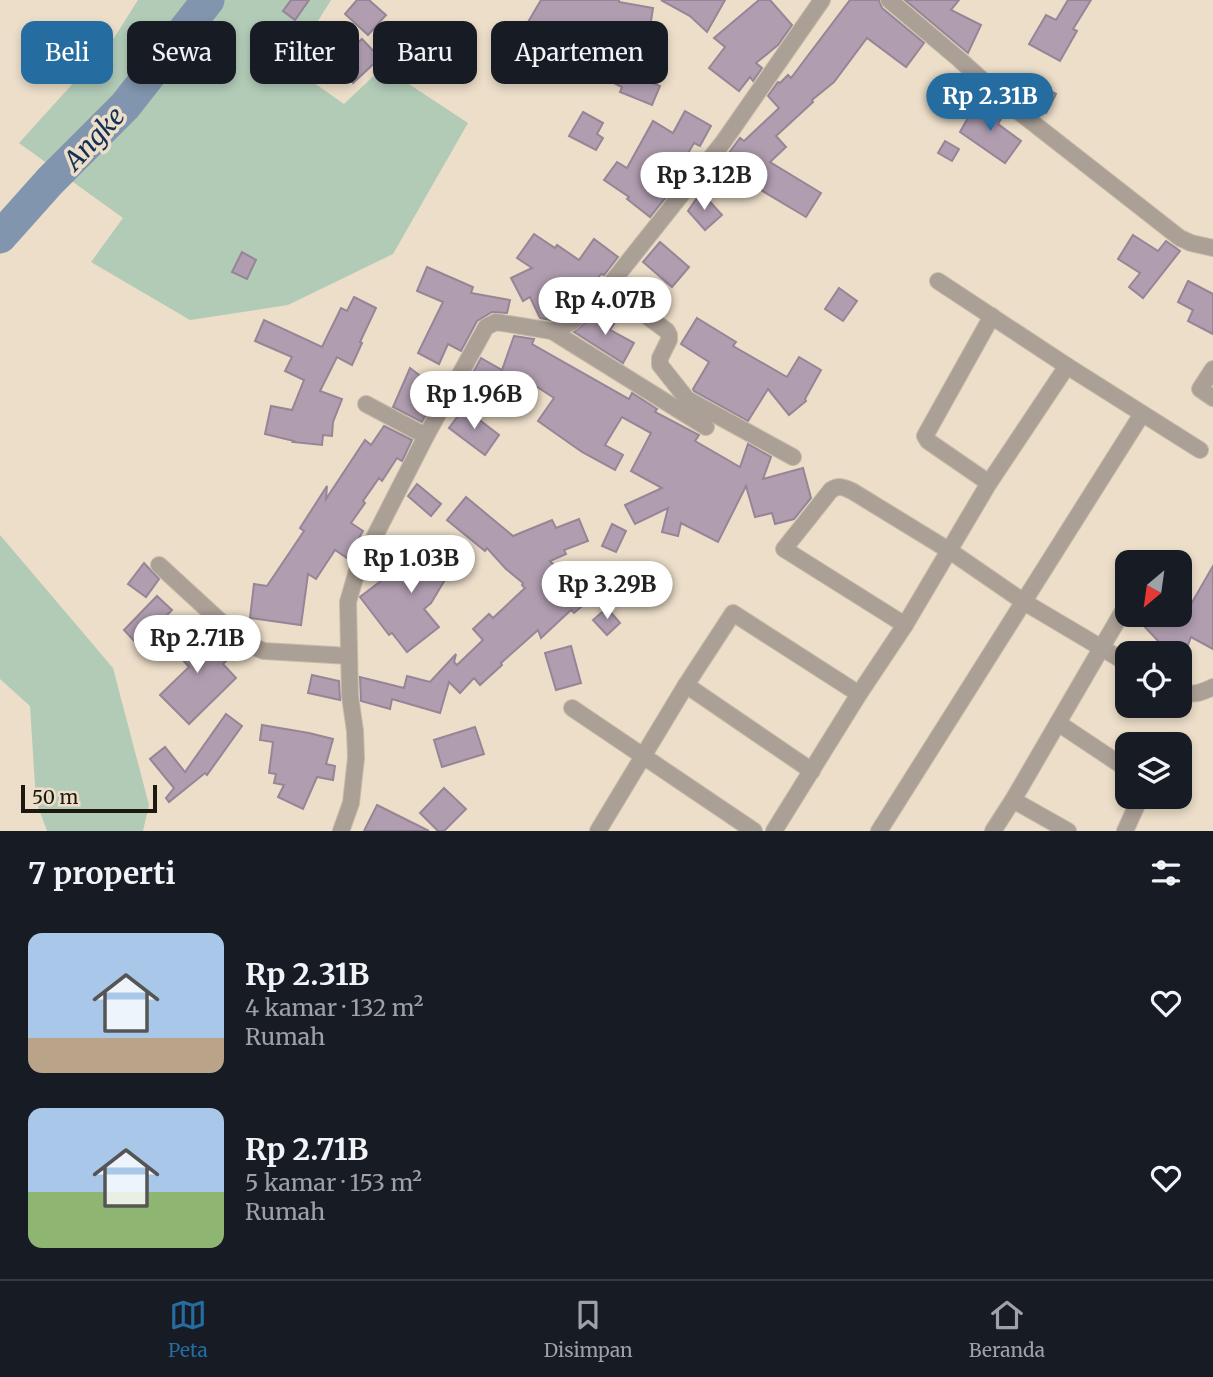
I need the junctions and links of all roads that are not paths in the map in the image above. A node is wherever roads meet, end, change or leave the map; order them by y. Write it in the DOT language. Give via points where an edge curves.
graph roads {
  1 [pos="889,0"];
  2 [pos="820,1"];
  3 [pos="1213,248"];
  4 [pos="938,281"];
  5 [pos="608,287"];
  6 [pos="992,316"];
  7 [pos="552,331"];
  8 [pos="1067,366"];
  9 [pos="1213,369"];
  10 [pos="1213,398"];
  11 [pos="366,404"];
  12 [pos="1142,414"];
  13 [pos="706,427"];
  14 [pos="426,436"];
  15 [pos="1200,450"];
  16 [pos="793,457"];
  17 [pos="989,483"];
  18 [pos="950,551"];
  19 [pos="159,565"];
  20 [pos="1024,602"];
  21 [pos="905,625"];
  22 [pos="1115,625"];
  23 [pos="1101,649"];
  24 [pos="349,656"];
  25 [pos="1115,657"];
  26 [pos="687,685"];
  27 [pos="1213,687"];
  28 [pos="859,694"];
  29 [pos="1192,694"];
  30 [pos="572,708"];
  31 [pos="1058,723"];
  32 [pos="643,757"];
  33 [pos="1115,761"];
  34 [pos="812,771"];
  35 [pos="1013,800"];
  36 [pos="1134,809"];
  37 [pos="341,831"];
  38 [pos="598,831"];
  39 [pos="754,831"];
  40 [pos="774,831"];
  41 [pos="879,831"];
  42 [pos="993,831"];
  43 [pos="1068,831"];
  44 [pos="1125,831"];
  1 -- 3 [label="street" via="1010,105 1180,238"];
  2 -- 5 [label="street" via="724,141"];
  4 -- 6 [label="street"];
  5 -- 7 [label="street" via="572,322"];
  5 -- 16 [label="street" via="670,335 660,365 687,400"];
  6 -- 8 [label="street"];
  6 -- 17 [label="street" via="925,436"];
  7 -- 13 [label="street"];
  7 -- 14 [label="street" via="496,322 486,327"];
  8 -- 12 [label="street"];
  8 -- 17 [label="street"];
  9 -- 10 [label="street" via="1200,389"];
  11 -- 14 [label="street"];
  12 -- 15 [label="street"];
  12 -- 20 [label="street"];
  14 -- 24 [label="street" via="357,571 348,602"];
  17 -- 18 [label="street"];
  18 -- 20 [label="street"];
  18 -- 21 [label="street"];
  18 -- 21 [label="street" via="842,486 831,490 784,549"];
  19 -- 24 [label="street" via="246,644 264,650"];
  20 -- 23 [label="street"];
  20 -- 41 [label="street"];
  21 -- 28 [label="street"];
  22 -- 23 [label="street"];
  23 -- 25 [label="street"];
  23 -- 31 [label="street"];
  24 -- 37 [label="street" via="356,758 351,803"];
  26 -- 28 [label="street" via="733,613"];
  26 -- 32 [label="street"];
  26 -- 34 [label="street"];
  27 -- 29 [label="street"];
  28 -- 34 [label="street"];
  30 -- 32 [label="street"];
  31 -- 33 [label="street"];
  31 -- 35 [label="street"];
  32 -- 38 [label="street"];
  32 -- 39 [label="street"];
  34 -- 40 [label="street"];
  35 -- 42 [label="street"];
  35 -- 43 [label="street"];
  36 -- 44 [label="street"];
}
